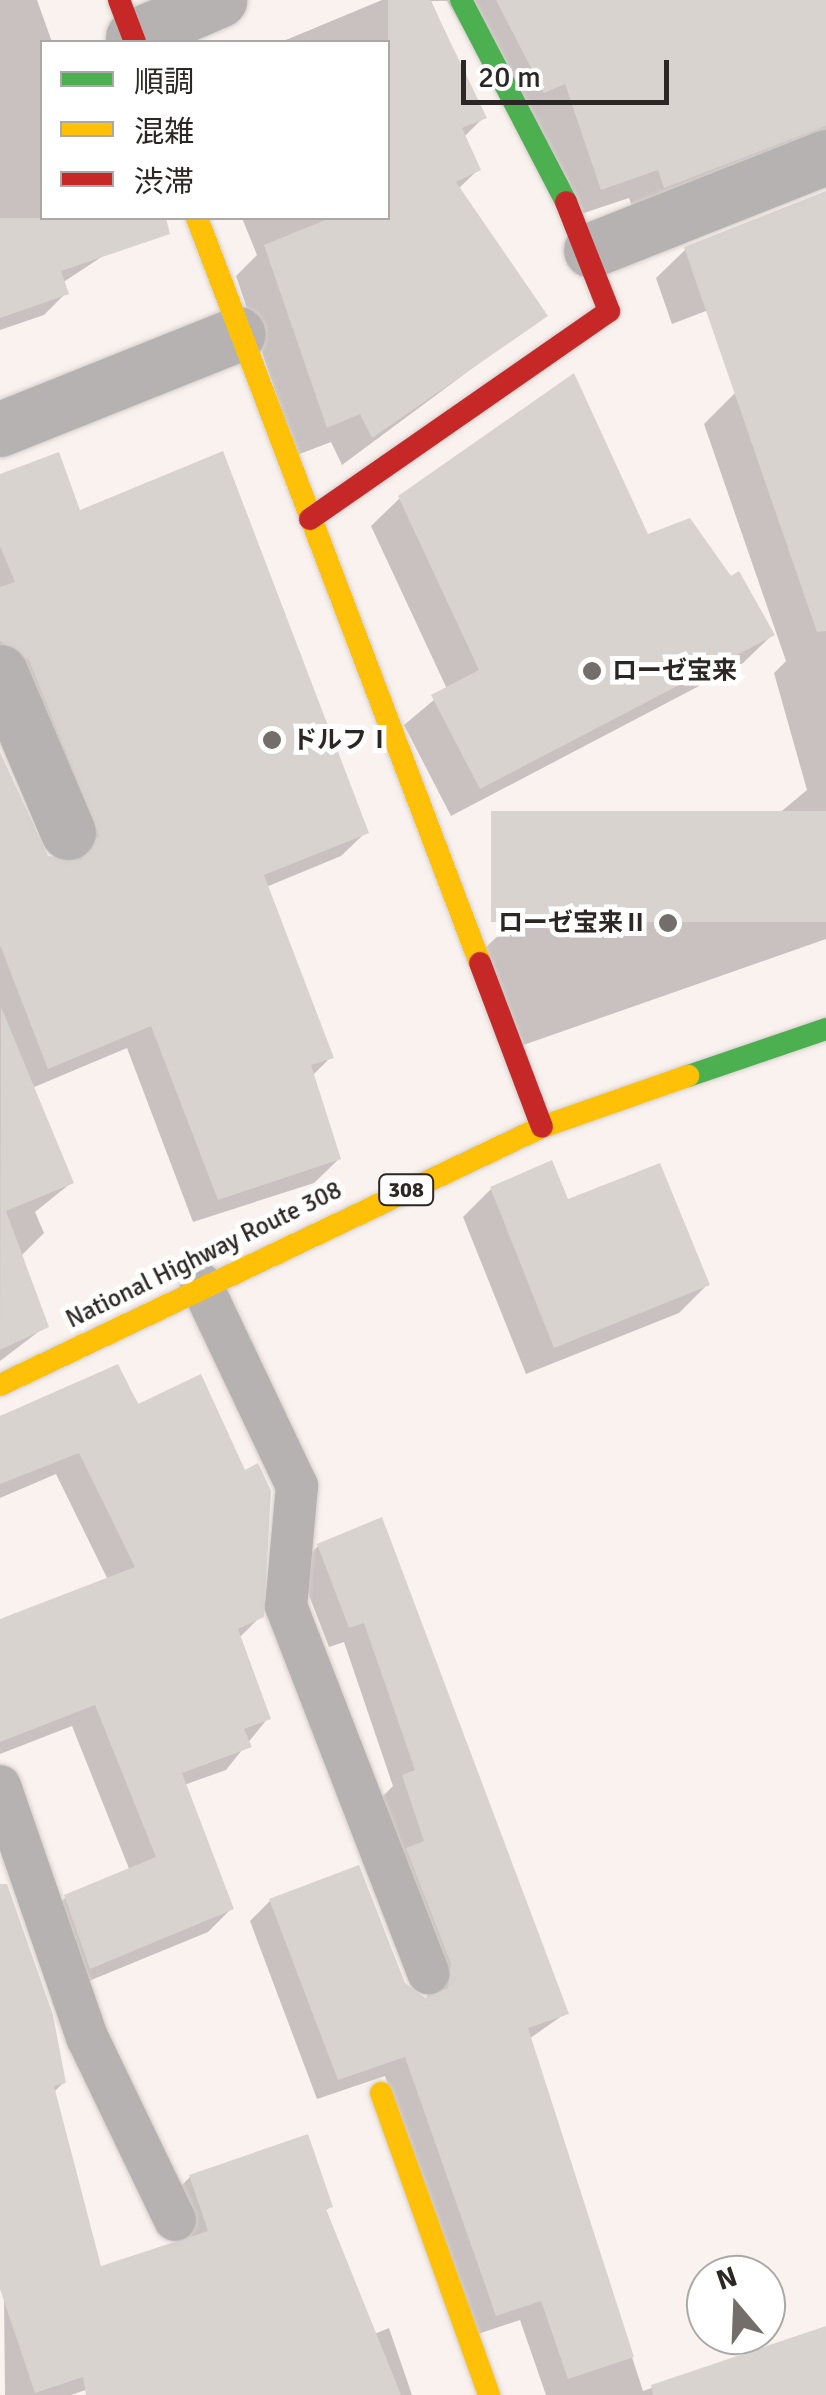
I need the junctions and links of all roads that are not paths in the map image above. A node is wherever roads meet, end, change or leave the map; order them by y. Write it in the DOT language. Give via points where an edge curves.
graph roads {
  1 [pos="219,0"];
  2 [pos="461,0"];
  3 [pos="129,26"];
  4 [pos="826,158"];
  5 [pos="198,220"];
  6 [pos="591,250"];
  7 [pos="238,334"];
  8 [pos="0,430"];
  9 [pos="310,518"];
  10 [pos="0,672"];
  11 [pos="13,742"];
  12 [pos="68,832"];
  13 [pos="826,1029"];
  14 [pos="542,1127"];
  15 [pos="201,1284"];
  16 [pos="0,1385"];
  17 [pos="0,1786"];
  18 [pos="428,1974"];
  19 [pos="381,2093"];
  20 [pos="175,2220"];
  21 [pos="490,2395"];
  1 -- 3 [label="street"];
  2 -- 6 [label="main road"];
  4 -- 6 [label="street"];
  5 -- 7 [label="main road"];
  6 -- 9 [label="main road" via="609,311"];
  7 -- 8 [label="street"];
  7 -- 9 [label="main road"];
  9 -- 14 [label="main road"];
  10 -- 11 [label="street"];
  11 -- 12 [label="street"];
  13 -- 14 [label="main road, National Highway Route 308 / 308"];
  14 -- 15 [label="main road, National Highway Route 308 / 308"];
  15 -- 16 [label="main road, National Highway Route 308 / 308"];
  15 -- 18 [label="lane" via="297,1486 286,1606"];
  17 -- 20 [label="lane" via="87,2037"];
  19 -- 21 [label="main road"];
}
